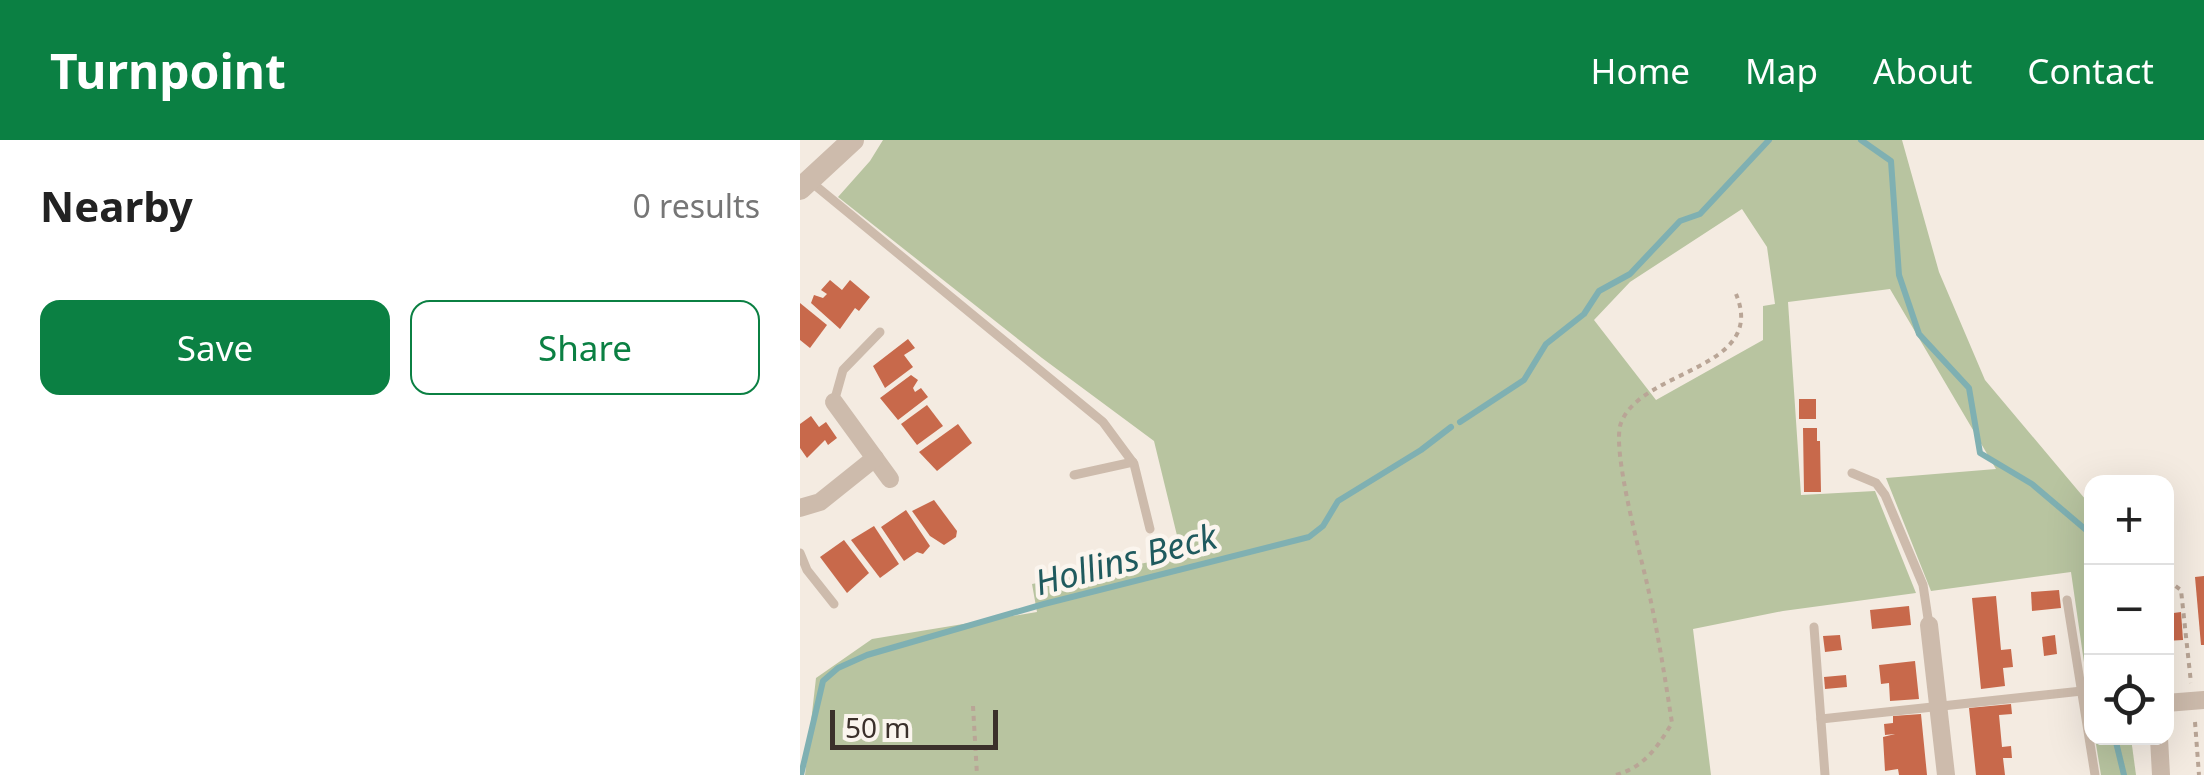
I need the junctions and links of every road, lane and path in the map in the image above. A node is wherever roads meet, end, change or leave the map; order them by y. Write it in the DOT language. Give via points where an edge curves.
graph roads {
  1 [pos="853,140"];
  2 [pos="804,185"];
  3 [pos="1736,294"];
  4 [pos="880,332"];
  5 [pos="834,402"];
  6 [pos="875,458"];
  7 [pos="1133,462"];
  8 [pos="1852,473"];
  9 [pos="1074,475"];
  10 [pos="890,479"];
  11 [pos="800,508"];
  12 [pos="1150,528"];
  13 [pos="800,552"];
  14 [pos="2174,585"];
  15 [pos="2067,600"];
  16 [pos="834,604"];
  17 [pos="1929,625"];
  18 [pos="1814,627"];
  19 [pos="2082,690"];
  20 [pos="2199,700"];
  21 [pos="2174,702"];
  22 [pos="974,706"];
  23 [pos="1937,706"];
  24 [pos="1821,720"];
  25 [pos="2159,745"];
  26 [pos="977,775"];
  27 [pos="1616,775"];
  28 [pos="1825,775"];
  29 [pos="1946,775"];
  30 [pos="2095,775"];
  31 [pos="2161,775"];
  32 [pos="2199,775"];
  1 -- 2 [label="street"];
  2 -- 7 [label="lane" via="1103,422"];
  3 -- 27 [label="path" via="1742,321 1728,346 1628,408 1619,427 1672,724 1656,750"];
  4 -- 5 [label="lane" via="843,370"];
  5 -- 6 [label="street"];
  6 -- 10 [label="street"];
  6 -- 11 [label="street" via="820,502"];
  7 -- 9 [label="lane"];
  7 -- 12 [label="lane"];
  8 -- 17 [label="lane" via="1885,495 1923,585"];
  13 -- 16 [label="lane"];
  14 -- 20 [label="path" via="2182,590"];
  15 -- 19 [label="lane"];
  17 -- 23 [label="street"];
  18 -- 24 [label="lane"];
  19 -- 23 [label="lane"];
  19 -- 30 [label="lane"];
  20 -- 21 [label="street"];
  20 -- 32 [label="path"];
  22 -- 26 [label="path"];
  23 -- 24 [label="lane"];
  23 -- 29 [label="street"];
  24 -- 28 [label="lane"];
  25 -- 31 [label="street"];
}
